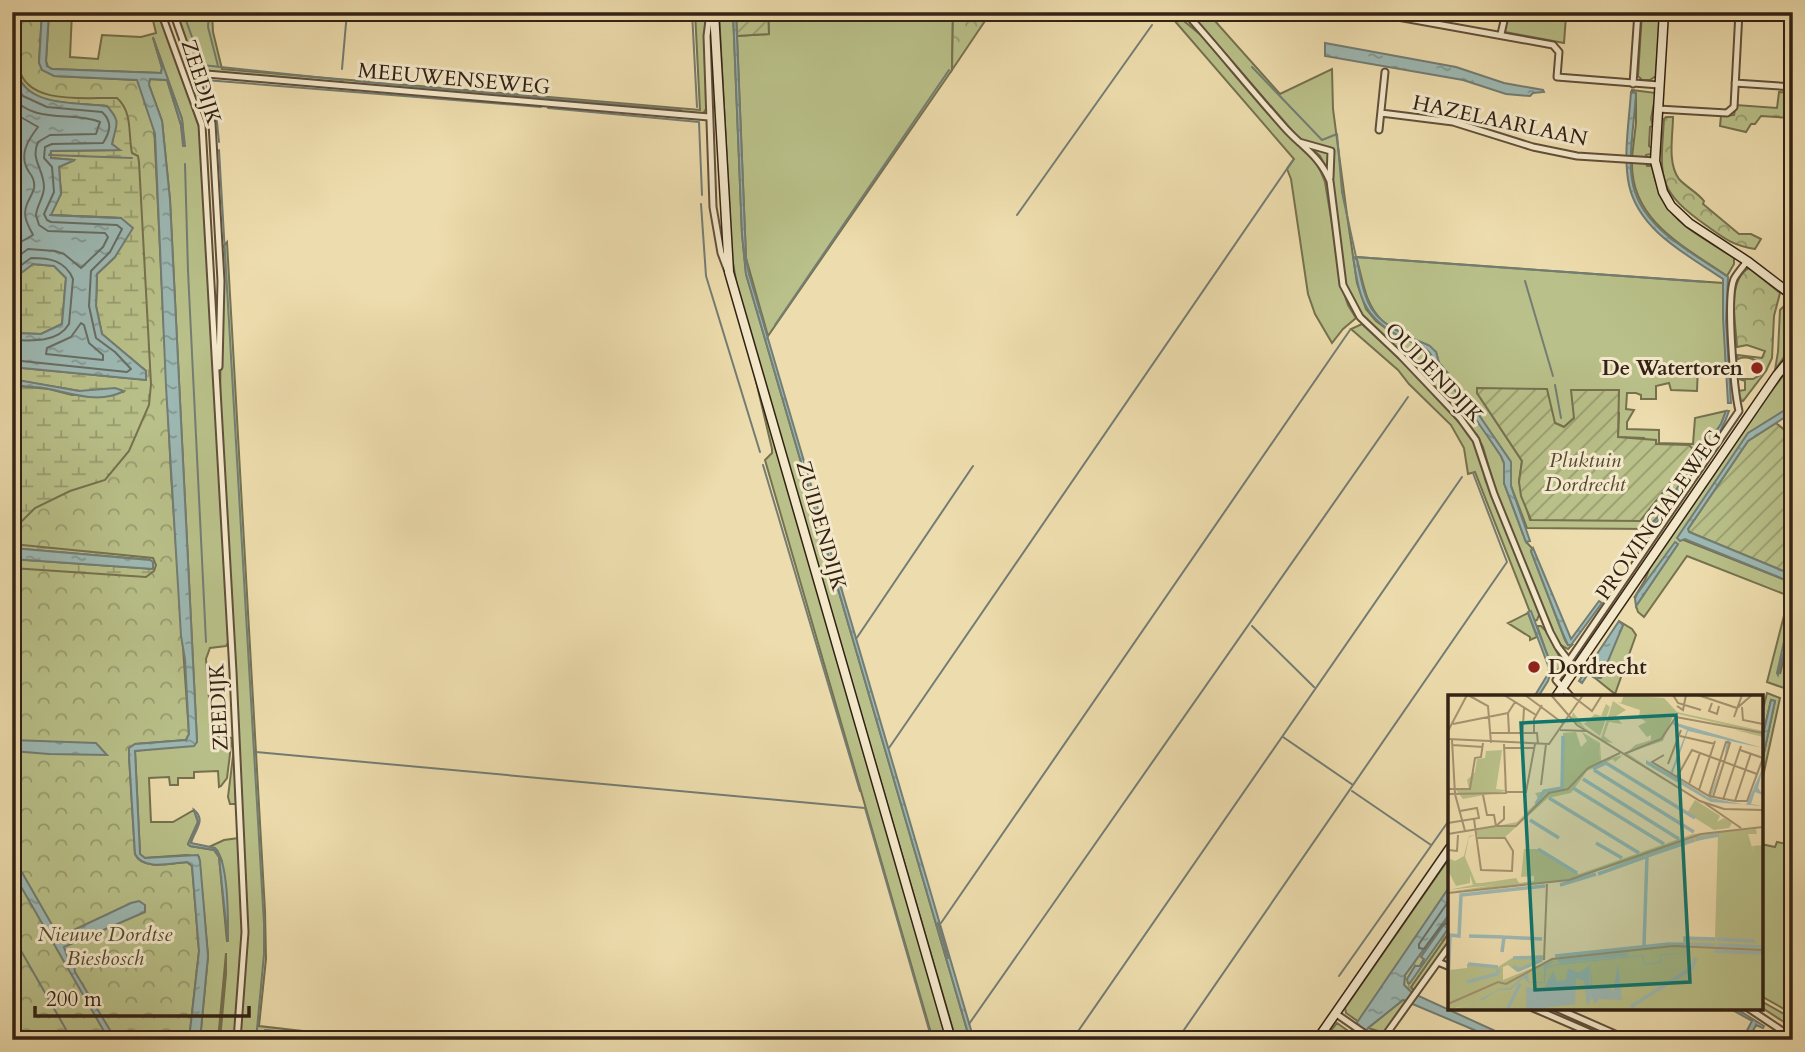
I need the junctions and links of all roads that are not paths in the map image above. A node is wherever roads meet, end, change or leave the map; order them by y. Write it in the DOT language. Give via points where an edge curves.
graph roads {
  1 [pos="161,12"];
  2 [pos="173,12"];
  3 [pos="712,12"];
  4 [pos="1185,12"];
  5 [pos="1370,12"];
  6 [pos="1425,12"];
  7 [pos="1506,12"];
  8 [pos="1638,12"];
  9 [pos="1664,12"];
  10 [pos="1739,12"];
  11 [pos="1425,21"];
  12 [pos="1501,34"];
  13 [pos="1385,72"];
  14 [pos="195,73"];
  15 [pos="1735,83"];
  16 [pos="1633,84"];
  17 [pos="1659,85"];
  18 [pos="1793,87"];
  19 [pos="1658,109"];
  20 [pos="1381,113"];
  21 [pos="709,117"];
  22 [pos="1380,130"];
  23 [pos="1299,142"];
  24 [pos="1655,161"];
  25 [pos="1330,181"];
  26 [pos="1747,261"];
  27 [pos="729,272"];
  28 [pos="1791,293"];
  29 [pos="1793,356"];
  30 [pos="216,373"];
  31 [pos="1574,652"];
  32 [pos="1583,658"];
  33 [pos="1568,660"];
  34 [pos="1563,687"];
  35 [pos="1557,695"];
  36 [pos="1569,695"];
  37 [pos="1448,851"];
  38 [pos="1448,948"];
  39 [pos="1438,962"];
  40 [pos="1448,966"];
  41 [pos="1538,1010"];
  42 [pos="1561,1010"];
  43 [pos="1751,1010"];
  44 [pos="1339,1016"];
  45 [pos="1384,1039"];
  46 [pos="237,1040"];
  47 [pos="951,1040"];
  48 [pos="1317,1040"];
  49 [pos="1374,1040"];
  50 [pos="1607,1040"];
  51 [pos="1629,1040"];
  52 [pos="1791,1040"];
  1 -- 30 [label="street, ZEEDIJK" via="202,125"];
  2 -- 14 [label="street, ZEEDIJK"];
  3 -- 21 [label="street" via="707,36"];
  3 -- 27 [label="street, ZUIDENDIJK"];
  4 -- 23 [label="street, OUDENDIJK"];
  5 -- 11 [label="street"];
  6 -- 11 [label="street"];
  7 -- 12 [label="street"];
  8 -- 16 [label="street"];
  9 -- 17 [label="street"];
  10 -- 15 [label="street"];
  11 -- 12 [label="street"];
  12 -- 16 [label="street" via="1553,45 1559,52 1557,78"];
  13 -- 20 [label="street, HAZELAARLAAN"];
  14 -- 21 [label="street, MEEUWENSEWEG"];
  14 -- 30 [label="street, ZEEDIJK" via="213,129 221,281"];
  15 -- 18 [label="street"];
  15 -- 19 [label="street" via="1734,107 1727,113"];
  16 -- 17 [label="street"];
  17 -- 19 [label="street"];
  19 -- 24 [label="street"];
  20 -- 22 [label="street, HAZELAARLAAN"];
  20 -- 24 [label="street, HAZELAARLAAN" via="1453,122 1553,152"];
  21 -- 27 [label="street" via="713,207"];
  23 -- 25 [label="street, OUDENDIJK" via="1319,159"];
  23 -- 25 [label="street, OUDENDIJK" via="1331,150"];
  24 -- 26 [label="street" via="1663,192 1678,213"];
  25 -- 33 [label="street, OUDENDIJK" via="1347,295 1360,317 1476,440 1550,632"];
  26 -- 28 [label="street"];
  26 -- 31 [label="street" via="1732,287 1739,411"];
  27 -- 47 [label="street, ZUIDENDIJK"];
  29 -- 32 [label="street, PROVINCIALEWEG"];
  30 -- 46 [label="street, ZEEDIJK" via="245,932"];
  31 -- 32 [label="street"];
  31 -- 33 [label="street"];
  32 -- 34 [label="street, PROVINCIALEWEG"];
  33 -- 34 [label="street" via="1556,680"];
  34 -- 35 [label="street, PROVINCIALEWEG"];
  34 -- 36 [label="street"];
  37 -- 44 [label="street"];
  38 -- 39 [label="street"];
  39 -- 40 [label="street"];
  39 -- 45 [label="street"];
  41 -- 50 [label="street"];
  42 -- 51 [label="street"];
  43 -- 52 [label="street"];
  44 -- 48 [label="street"];
  44 -- 49 [label="street"];
}
